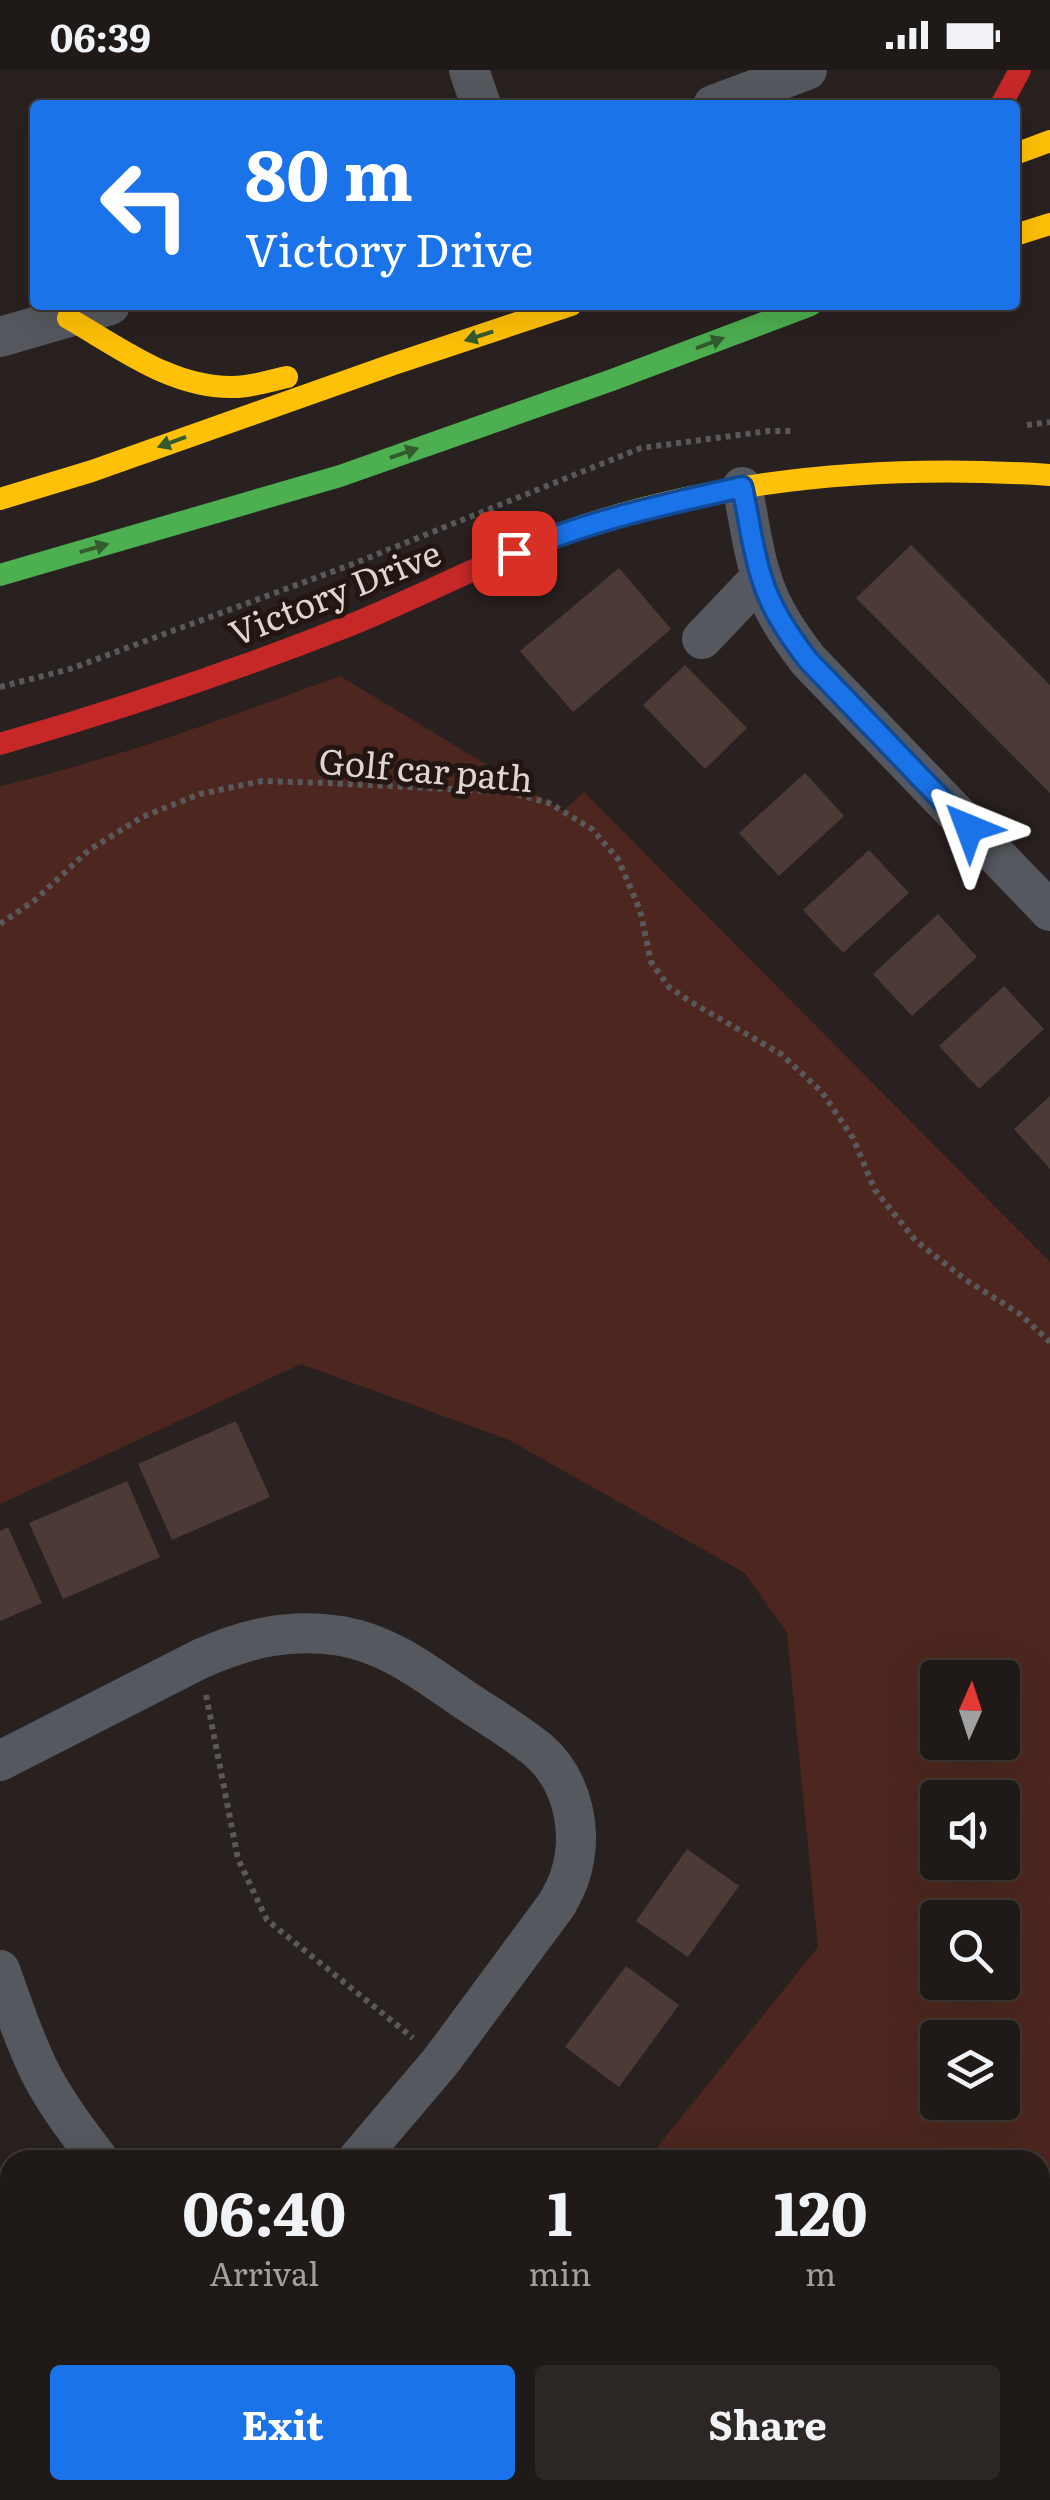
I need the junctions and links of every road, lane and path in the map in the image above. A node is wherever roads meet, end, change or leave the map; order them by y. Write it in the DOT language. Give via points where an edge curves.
graph roads {
  1 [pos="470,70"];
  2 [pos="807,70"];
  3 [pos="1020,70"];
  4 [pos="479,100"];
  5 [pos="727,100"];
  6 [pos="1003,100"];
  7 [pos="1050,141"];
  8 [pos="1020,152"];
  9 [pos="1050,224"];
  10 [pos="1020,233"];
  11 [pos="94,310"];
  12 [pos="557,310"];
  13 [pos="798,310"];
  14 [pos="68,318"];
  15 [pos="0,338"];
  16 [pos="394,364"];
  17 [pos="1050,476"];
  18 [pos="742,487"];
  19 [pos="0,498"];
  20 [pos="0,575"];
  21 [pos="761,577"];
  22 [pos="702,639"];
  23 [pos="0,744"];
  24 [pos="1050,911"];
  25 [pos="0,924"];
  26 [pos="1050,1342"];
  27 [pos="200,1658"];
  28 [pos="0,1761"];
  29 [pos="0,1970"];
  30 [pos="441,2061"];
  31 [pos="92,2150"];
  32 [pos="366,2150"];
  1 -- 4 [label="street"];
  2 -- 5 [label="street"];
  3 -- 6 [label="street"];
  7 -- 8 [label="street"];
  9 -- 10 [label="street"];
  11 -- 14 [label="street"];
  12 -- 16 [label="street, one-way"];
  20 -- 13 [label="street, one-way" via="340,476"];
  14 -- 15 [label="street"];
  14 -- 16 [label="street" via="164,372 209,386"];
  16 -- 19 [label="street, one-way"];
  17 -- 18 [label="street, Victory Drive" via="855,472"];
  18 -- 21 [label="street"];
  18 -- 23 [label="street, Victory Drive" via="544,540 241,667"];
  21 -- 22 [label="street"];
  21 -- 24 [label="street" via="808,660"];
  25 -- 26 [label="path, Golf car path" via="89,850 142,817 200,794 262,782 327,782 508,792 549,803 592,829 618,860 640,910 651,962 669,987 781,1054 822,1092 853,1138 874,1190 916,1241"];
  27 -- 28 [label="street"];
  27 -- 30 [label="path" via="238,1859 267,1920"];
  27 -- 30 [label="street" via="269,1635 306,1633 378,1646 540,1751 557,1772 576,1824 570,1879"];
  29 -- 31 [label="street" via="40,2073"];
  30 -- 32 [label="street"];
}
